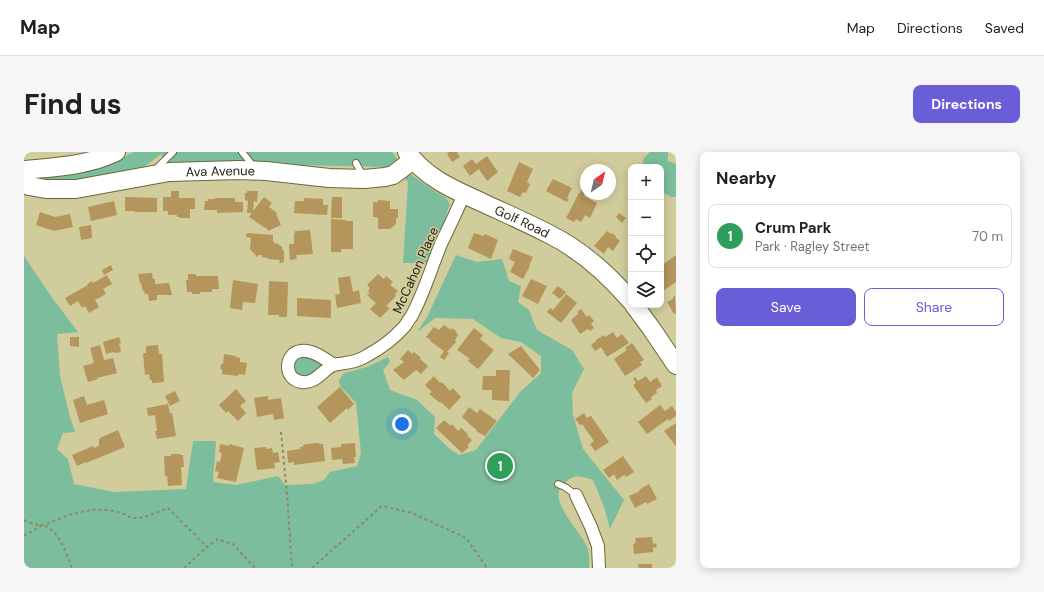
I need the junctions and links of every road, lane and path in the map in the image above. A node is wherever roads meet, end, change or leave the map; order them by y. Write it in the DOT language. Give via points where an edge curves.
graph roads {
  1 [pos="116,152"];
  2 [pos="173,152"];
  3 [pos="242,152"];
  4 [pos="410,156"];
  5 [pos="356,163"];
  6 [pos="24,170"];
  7 [pos="257,171"];
  8 [pos="149,176"];
  9 [pos="364,179"];
  10 [pos="24,183"];
  11 [pos="464,194"];
  12 [pos="628,298"];
  13 [pos="636,308"];
  14 [pos="334,365"];
  15 [pos="676,365"];
  16 [pos="280,432"];
  17 [pos="558,484"];
  18 [pos="576,495"];
  19 [pos="24,520"];
  20 [pos="42,525"];
  21 [pos="24,536"];
  22 [pos="207,547"];
  23 [pos="72,568"];
  24 [pos="184,568"];
  25 [pos="255,568"];
  26 [pos="292,568"];
  27 [pos="312,568"];
  28 [pos="487,568"];
  29 [pos="599,568"];
  1 -- 6 [label="street" via="77,165"];
  2 -- 8 [label="lane"];
  3 -- 7 [label="lane"];
  4 -- 9 [label="street, Ava Avenue" via="393,174"];
  4 -- 11 [label="street, Golf Road" via="433,178"];
  5 -- 9 [label="lane"];
  7 -- 8 [label="street, Ava Avenue" via="169,172"];
  7 -- 9 [label="street, Ava Avenue"];
  8 -- 10 [label="street, Ava Avenue" via="76,189 46,189"];
  11 -- 12 [label="street, Golf Road" via="550,234 599,267"];
  11 -- 14 [label="street, McCahon Place" via="441,244 426,286 405,326 385,345 367,356"];
  13 -- 15 [label="street"];
  16 -- 26 [label="path"];
  17 -- 18 [label="lane"];
  18 -- 29 [label="street" via="598,546"];
  19 -- 20 [label="path"];
  20 -- 21 [label="path"];
  20 -- 22 [label="path" via="80,512 98,509 133,518 168,508"];
  20 -- 23 [label="path" via="47,526 56,535"];
  22 -- 24 [label="path"];
  22 -- 25 [label="path" via="218,539 232,543"];
  27 -- 28 [label="path" via="382,506 412,512 466,538"];
}
